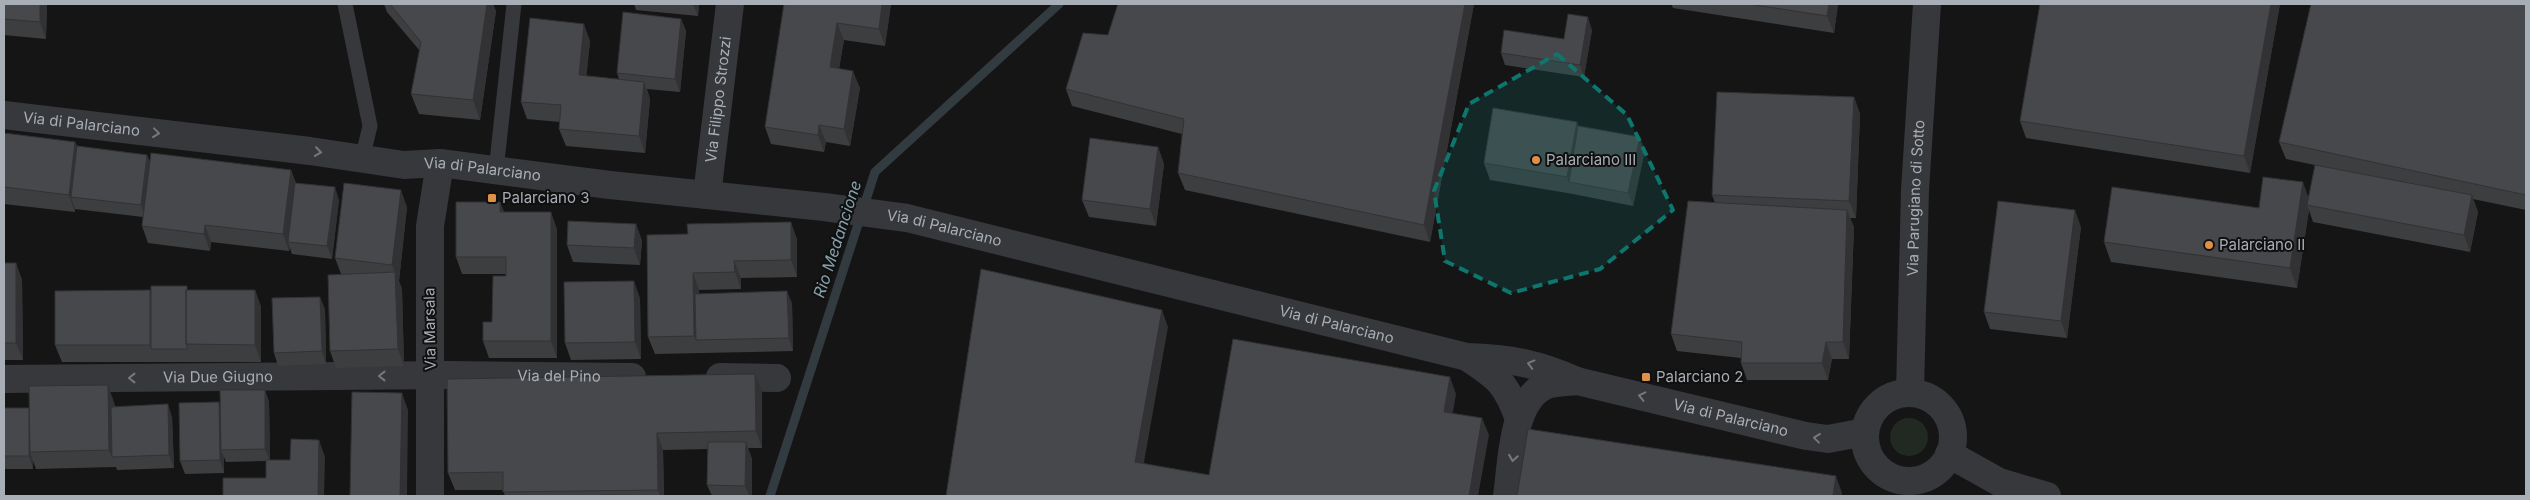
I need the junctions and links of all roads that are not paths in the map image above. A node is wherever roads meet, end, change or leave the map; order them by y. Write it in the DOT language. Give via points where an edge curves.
graph roads {
  1 [pos="345,4"];
  2 [pos="514,4"];
  3 [pos="730,4"];
  4 [pos="1927,4"];
  5 [pos="4,115"];
  6 [pos="362,159"];
  7 [pos="440,163"];
  8 [pos="496,171"];
  9 [pos="707,195"];
  10 [pos="1468,357"];
  11 [pos="431,376"];
  12 [pos="658,377"];
  13 [pos="698,377"];
  14 [pos="778,378"];
  15 [pos="4,379"];
  16 [pos="1577,381"];
  17 [pos="1910,392"];
  18 [pos="1519,419"];
  19 [pos="1865,432"];
  20 [pos="1949,454"];
  21 [pos="1923,487"];
  22 [pos="430,496"];
  23 [pos="1507,496"];
  24 [pos="2047,496"];
  1 -- 6 [label="lane" via="370,126"];
  2 -- 8 [label="lane"];
  3 -- 9 [label="street, Via Filippo Strozzi"];
  4 -- 17 [label="street, Via Parugiano di Sotto" via="1915,190"];
  5 -- 6 [label="street, Via di Palarciano, one-way"];
  6 -- 7 [label="street, Via di Palarciano" via="404,165"];
  7 -- 8 [label="street, Via di Palarciano"];
  7 -- 11 [label="street, Via Marsala" via="430,226"];
  8 -- 9 [label="street, Via di Palarciano"];
  9 -- 10 [label="street, Via di Palarciano" via="907,218"];
  16 -- 10 [label="street, Via di Palarciano, one-way" via="1550,369 1505,358"];
  10 -- 18 [label="street" via="1504,384"];
  11 -- 12 [label="street, Via del Pino"];
  11 -- 15 [label="street, Via Due Giugno, one-way"];
  11 -- 22 [label="street, Via Marsala"];
  13 -- 14 [label="street"];
  16 -- 18 [label="street" via="1549,384 1534,392 1523,405"];
  19 -- 16 [label="street, Via di Palarciano, one-way" via="1828,439 1806,436"];
  17 -- 19 [label="street" via="1885,399 1868,419"];
  17 -- 20 [label="street" via="1930,399 1946,413 1952,426"];
  18 -- 23 [label="street, one-way"];
  19 -- 21 [label="street" via="1871,460 1882,472"];
  20 -- 21 [label="street"];
  20 -- 24 [label="street" via="1999,482"];
}
